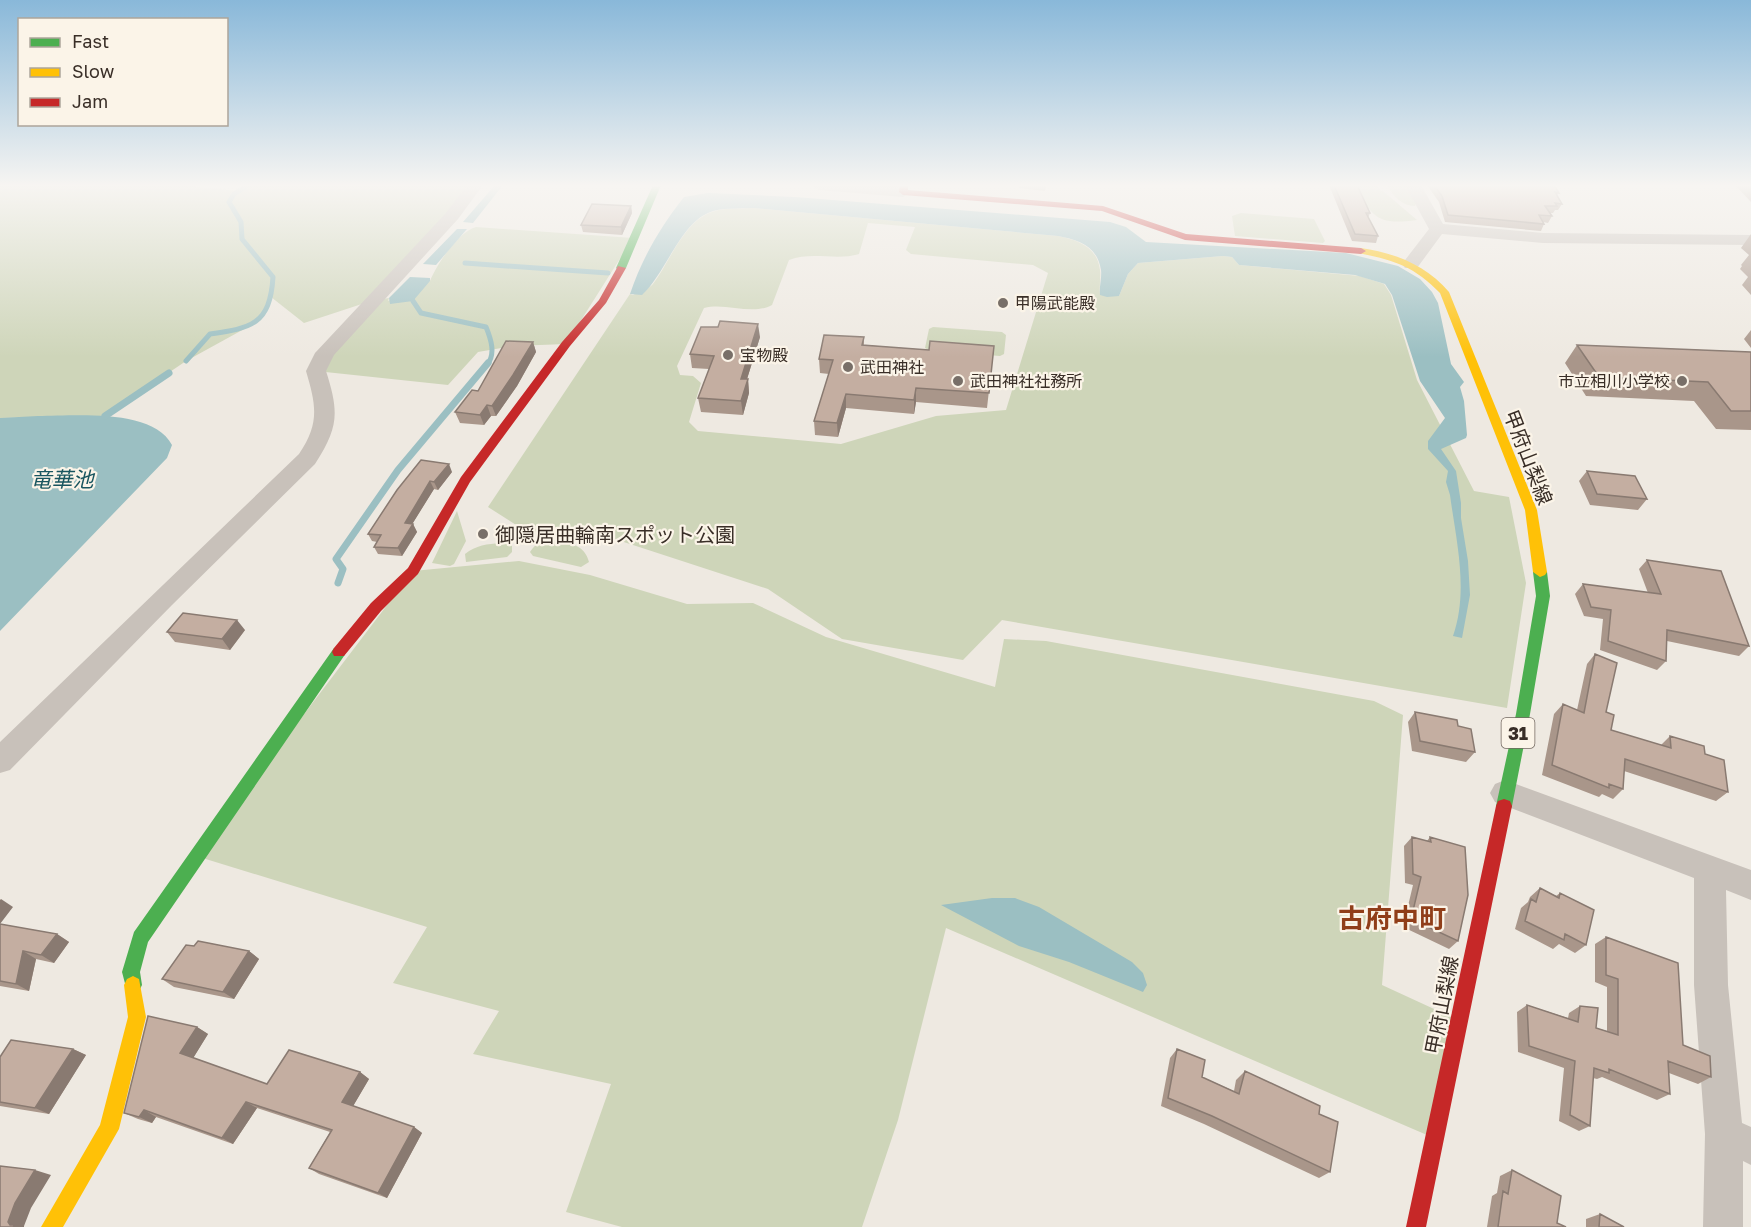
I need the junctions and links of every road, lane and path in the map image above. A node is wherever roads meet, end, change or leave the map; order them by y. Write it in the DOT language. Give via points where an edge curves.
graph roads {
  1 [pos="428,242"];
  2 [pos="632,242"];
  3 [pos="1251,242"];
  4 [pos="1427,242"];
  5 [pos="1411,264"];
  6 [pos="0,761"];
  7 [pos="1505,794"];
  8 [pos="1710,869"];
  9 [pos="1751,885"];
  10 [pos="1737,1140"];
  11 [pos="51,1227"];
  12 [pos="1416,1227"];
  13 [pos="1723,1227"];
  1 -- 6 [label="street" via="325,353 316,371 327,409 321,439 307,459"];
  2 -- 11 [label="main road" via="603,301 566,344 465,480 413,571 376,607 332,662 140,938 131,972 137,1017 109,1129"];
  3 -- 5 [label="main road, 甲府山梨線 / 31" via="1374,252"];
  4 -- 5 [label="street"];
  5 -- 7 [label="main road, 甲府山梨線 / 31" via="1429,275 1444,292 1531,510 1543,596"];
  7 -- 8 [label="street"];
  7 -- 12 [label="main road, 甲府山梨線 / 31"];
  8 -- 9 [label="street"];
  8 -- 10 [label="street" via="1711,985"];
  10 -- 13 [label="street"];
}
